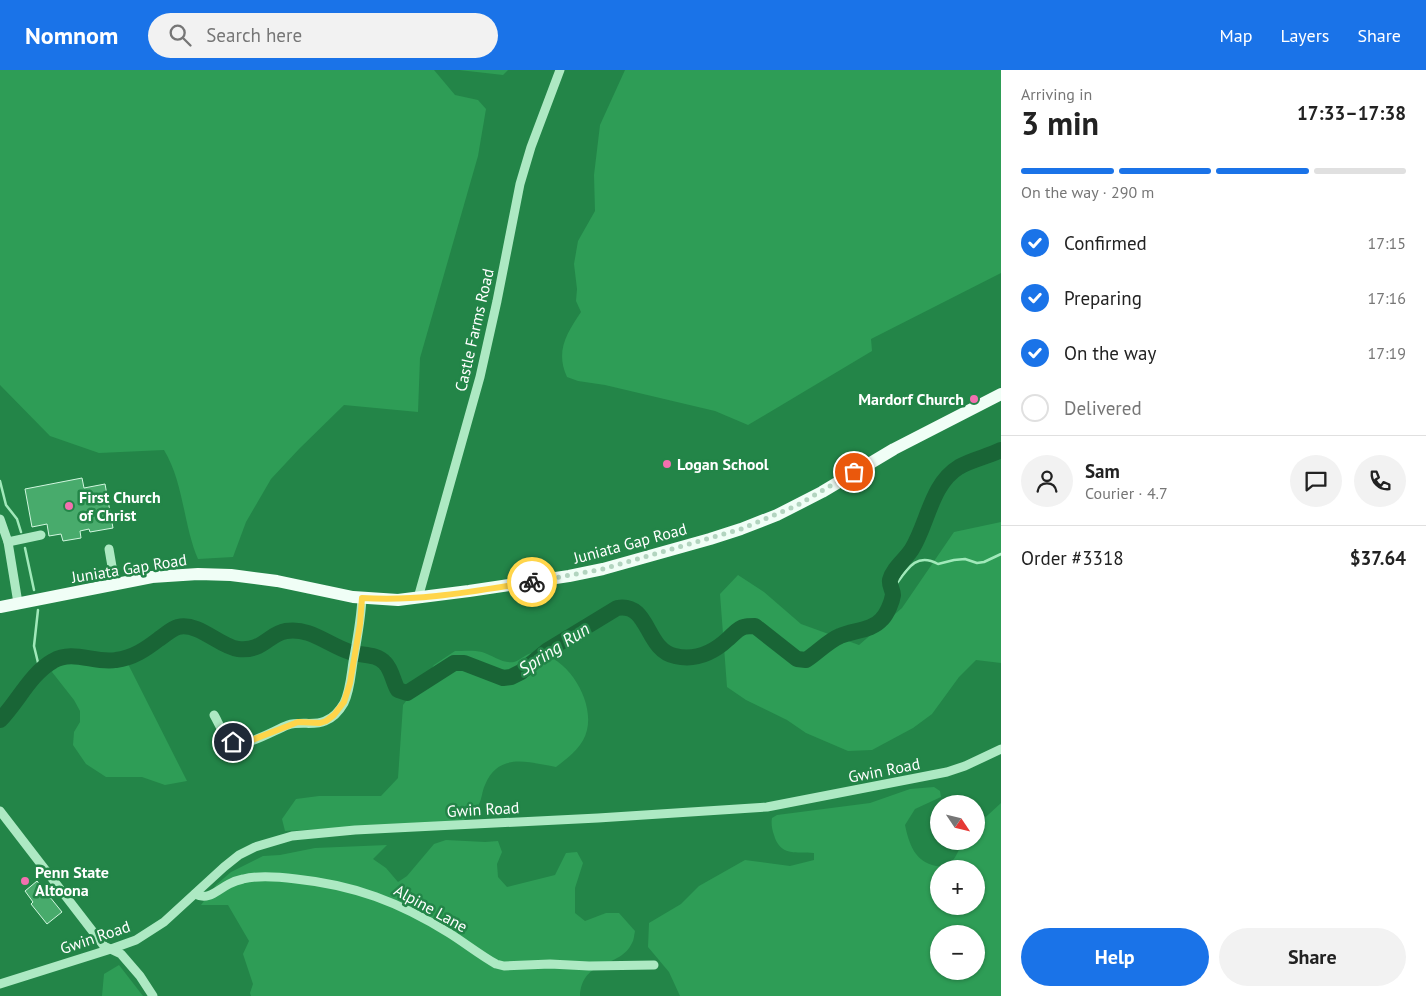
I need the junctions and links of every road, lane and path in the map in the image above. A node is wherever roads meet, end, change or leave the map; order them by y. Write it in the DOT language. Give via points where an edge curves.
graph roads {
  1 [pos="560,70"];
  2 [pos="1001,394"];
  3 [pos="0,518"];
  4 [pos="41,535"];
  5 [pos="8,542"];
  6 [pos="109,549"];
  7 [pos="115,584"];
  8 [pos="362,598"];
  9 [pos="418,598"];
  10 [pos="18,603"];
  11 [pos="0,607"];
  12 [pos="214,715"];
  13 [pos="1001,750"];
  14 [pos="0,811"];
  15 [pos="195,894"];
  16 [pos="111,950"];
  17 [pos="654,966"];
  18 [pos="0,984"];
  19 [pos="153,996"];
  1 -- 9 [label="street, Castle Farms Road" via="520,184 480,377"];
  2 -- 9 [label="main road, Juniata Gap Road" via="894,449 796,506 741,529 603,569"];
  3 -- 5 [label="street"];
  4 -- 5 [label="street"];
  5 -- 10 [label="street"];
  6 -- 7 [label="street"];
  7 -- 8 [label="main road, Juniata Gap Road" via="176,574 215,574 250,577"];
  7 -- 10 [label="main road, Juniata Gap Road"];
  8 -- 9 [label="main road, Juniata Gap Road"];
  8 -- 12 [label="street" via="350,683 344,702 334,715 320,723 298,722 240,742 228,738"];
  10 -- 11 [label="main road, Juniata Gap Road"];
  13 -- 15 [label="street, Gwin Road" via="965,766 926,777 767,807 292,836 240,855"];
  14 -- 16 [label="street" via="104,946"];
  15 -- 16 [label="street, Gwin Road" via="151,931"];
  15 -- 17 [label="street, Alpine Lane" via="212,896 228,884 244,879 295,879 329,884 359,890 402,907 496,964"];
  16 -- 18 [label="street, Gwin Road"];
  16 -- 19 [label="street" via="130,963"];
}
